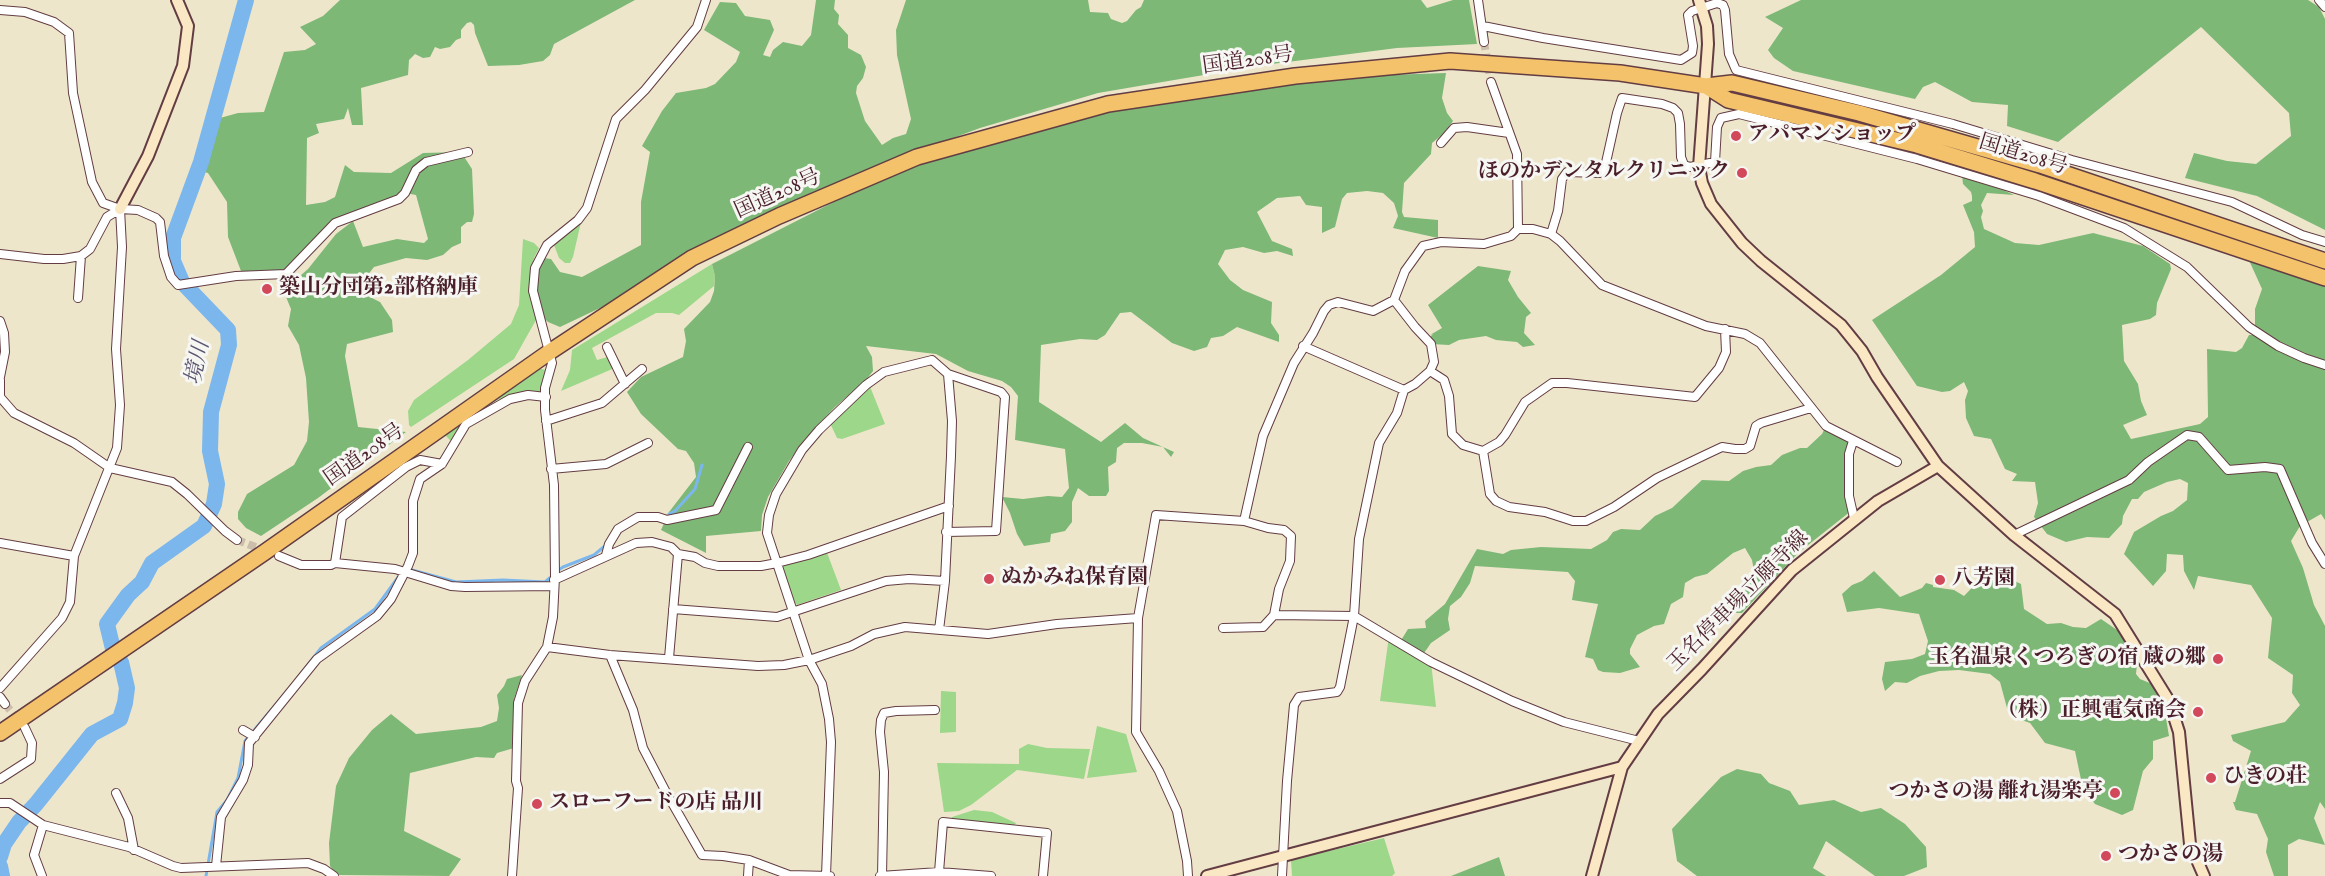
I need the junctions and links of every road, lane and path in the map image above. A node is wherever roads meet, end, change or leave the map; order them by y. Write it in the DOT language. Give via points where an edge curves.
graph roads {
  1 [pos="177,0"];
  2 [pos="706,0"];
  3 [pos="1479,0"];
  4 [pos="2319,0"];
  5 [pos="1699,4"];
  6 [pos="2325,7"];
  7 [pos="0,10"];
  8 [pos="1483,26"];
  9 [pos="1485,42"];
  10 [pos="1491,82"];
  11 [pos="1706,86"];
  12 [pos="1509,133"];
  13 [pos="1441,143"];
  14 [pos="468,152"];
  15 [pos="1699,167"];
  16 [pos="120,209"];
  17 [pos="1518,229"];
  18 [pos="1551,234"];
  19 [pos="2325,242"];
  20 [pos="0,254"];
  21 [pos="81,256"];
  22 [pos="2325,261"];
  23 [pos="2325,278"];
  24 [pos="78,298"];
  25 [pos="1395,300"];
  26 [pos="0,321"];
  27 [pos="1725,329"];
  28 [pos="1303,346"];
  29 [pos="608,347"];
  30 [pos="548,353"];
  31 [pos="2325,365"];
  32 [pos="642,369"];
  33 [pos="1430,371"];
  34 [pos="948,374"];
  35 [pos="0,378"];
  36 [pos="625,384"];
  37 [pos="1404,390"];
  38 [pos="546,397"];
  39 [pos="1811,408"];
  40 [pos="546,421"];
  41 [pos="1854,441"];
  42 [pos="648,443"];
  43 [pos="748,447"];
  44 [pos="1483,451"];
  45 [pos="1897,462"];
  46 [pos="442,464"];
  47 [pos="1938,466"];
  48 [pos="110,468"];
  49 [pos="551,469"];
  50 [pos="949,506"];
  51 [pos="1854,518"];
  52 [pos="1244,520"];
  53 [pos="946,532"];
  54 [pos="2014,535"];
  55 [pos="237,540"];
  56 [pos="0,543"];
  57 [pos="678,554"];
  58 [pos="606,555"];
  59 [pos="74,556"];
  60 [pos="279,556"];
  61 [pos="335,563"];
  62 [pos="777,563"];
  63 [pos="2325,564"];
  64 [pos="405,572"];
  65 [pos="554,581"];
  66 [pos="945,581"];
  67 [pos="673,609"];
  68 [pos="793,611"];
  69 [pos="1274,615"];
  70 [pos="1354,616"];
  71 [pos="1138,618"];
  72 [pos="1223,628"];
  73 [pos="939,630"];
  74 [pos="547,647"];
  75 [pos="610,655"];
  76 [pos="669,658"];
  77 [pos="809,660"];
  78 [pos="0,688"];
  79 [pos="0,697"];
  80 [pos="5,705"];
  81 [pos="935,710"];
  82 [pos="26,728"];
  83 [pos="243,730"];
  84 [pos="0,733"];
  85 [pos="253,737"];
  86 [pos="1639,741"];
  87 [pos="1622,767"];
  88 [pos="0,779"];
  89 [pos="116,793"];
  90 [pos="0,803"];
  91 [pos="43,825"];
  92 [pos="134,850"];
  93 [pos="1282,855"];
  94 [pos="750,860"];
  95 [pos="215,866"];
  96 [pos="939,873"];
  97 [pos="42,876"];
  98 [pos="334,876"];
  99 [pos="512,876"];
  100 [pos="748,876"];
  101 [pos="826,876"];
  102 [pos="831,876"];
  103 [pos="881,876"];
  104 [pos="991,876"];
  105 [pos="1043,876"];
  106 [pos="1188,876"];
  107 [pos="1207,876"];
  108 [pos="1282,876"];
  109 [pos="1592,876"];
  110 [pos="2204,876"];
  1 -- 16 [label="street" via="188,26 183,66 148,156"];
  2 -- 30 [label="street" via="697,27 616,119 587,208 540,255 533,291"];
  3 -- 8 [label="street"];
  4 -- 6 [label="street"];
  5 -- 8 [label="street" via="1688,15 1692,53 1681,60"];
  5 -- 11 [label="street" via="1707,26"];
  5 -- 19 [label="street" via="1723,5 1729,54 1736,70 1953,124 2232,202"];
  7 -- 16 [label="street" via="25,12 54,22 69,33 73,93 92,182 103,203"];
  8 -- 9 [label="street"];
  10 -- 12 [label="street"];
  11 -- 15 [label="street"];
  11 -- 22 [label="highway, 国道208号" via="1732,83 1870,116 2040,165"];
  11 -- 23 [label="highway, 国道208号" via="1728,100 1917,145"];
  11 -- 30 [label="highway, 国道208号" via="1620,73 1450,61 1295,76 1108,104 917,157 779,216 692,258"];
  12 -- 13 [label="street" via="1454,128"];
  12 -- 17 [label="street" via="1517,154"];
  14 -- 16 [label="street" via="426,162 416,170 399,199 335,223 286,274 236,276 178,285 164,256 160,222 138,210"];
  15 -- 18 [label="street" via="1684,165 1678,113 1673,108 1622,98 1605,167 1600,173 1567,172 1562,179"];
  15 -- 31 [label="street" via="1715,162 1721,118 1740,114 1917,159 2039,196 2124,228 2187,267 2249,327 2278,346"];
  15 -- 47 [label="street" via="1711,204 1726,224 1761,261 1841,325"];
  16 -- 21 [label="street" via="107,217 90,249"];
  16 -- 48 [label="street" via="122,247 116,349 120,405 117,448"];
  17 -- 18 [label="street"];
  17 -- 25 [label="street" via="1511,236 1484,244 1441,242 1423,246 1405,271"];
  18 -- 27 [label="street" via="1602,285 1706,326"];
  20 -- 21 [label="street" via="44,259"];
  21 -- 24 [label="street"];
  25 -- 28 [label="street" via="1373,311 1338,302 1329,305"];
  25 -- 33 [label="street" via="1431,344 1434,362"];
  26 -- 35 [label="street" via="5,352"];
  27 -- 39 [label="street" via="1760,342"];
  27 -- 44 [label="street" via="1726,352 1719,368 1695,397 1567,382 1551,384 1525,402 1499,442"];
  28 -- 37 [label="street"];
  28 -- 52 [label="street" via="1263,436"];
  29 -- 36 [label="street"];
  30 -- 38 [label="street" via="552,363"];
  30 -- 84 [label="highway, 国道208号"];
  32 -- 36 [label="street"];
  33 -- 37 [label="street"];
  33 -- 44 [label="street" via="1444,380 1452,434 1463,445"];
  34 -- 50 [label="street"];
  34 -- 53 [label="street" via="1001,392 1005,397 996,531"];
  34 -- 62 [label="street" via="932,360 884,372 819,430 802,450 772,505 767,533"];
  35 -- 48 [label="street" via="0,397 14,413 74,443"];
  36 -- 40 [label="street" via="602,403"];
  37 -- 70 [label="street" via="1397,412 1379,443 1374,465 1359,538"];
  38 -- 40 [label="street"];
  38 -- 46 [label="street" via="510,399 466,424"];
  39 -- 41 [label="street" via="1826,426"];
  39 -- 44 [label="street" via="1761,423 1756,426 1750,446 1722,447 1657,478 1586,521 1509,507 1496,501 1490,494"];
  40 -- 49 [label="street"];
  41 -- 45 [label="street"];
  41 -- 51 [label="street" via="1849,454 1849,496"];
  42 -- 49 [label="street" via="606,464"];
  43 -- 58 [label="street" via="716,510 667,520 638,517 618,529"];
  46 -- 61 [label="street" via="420,460 406,467 342,517"];
  46 -- 64 [label="street" via="420,479 416,490 413,553"];
  47 -- 51 [label="street, 玉名停車場立願寺線"];
  47 -- 54 [label="street"];
  48 -- 55 [label="street" via="172,482"];
  48 -- 59 [label="street"];
  49 -- 65 [label="street" via="555,502"];
  50 -- 53 [label="street"];
  50 -- 62 [label="street"];
  51 -- 86 [label="street, 玉名停車場立願寺線" via="1792,570 1672,697"];
  52 -- 69 [label="street" via="1284,530 1291,536 1290,561"];
  52 -- 71 [label="street" via="1156,515"];
  53 -- 66 [label="street"];
  54 -- 63 [label="street" via="2129,480 2187,435 2199,437 2228,470 2280,469"];
  54 -- 110 [label="street" via="2115,614 2165,691 2179,732 2190,844"];
  56 -- 59 [label="street"];
  57 -- 58 [label="street" via="671,547 652,542 636,543"];
  57 -- 62 [label="street" via="718,566"];
  57 -- 67 [label="street"];
  58 -- 65 [label="street"];
  59 -- 78 [label="street" via="70,602 62,618"];
  60 -- 61 [label="street" via="301,565"];
  61 -- 64 [label="street"];
  62 -- 68 [label="street"];
  64 -- 65 [label="street" via="465,588"];
  64 -- 85 [label="street" via="377,616 317,659"];
  65 -- 74 [label="street"];
  66 -- 68 [label="street" via="886,581"];
  66 -- 73 [label="street"];
  67 -- 68 [label="street" via="777,617"];
  67 -- 76 [label="street"];
  68 -- 77 [label="street"];
  69 -- 70 [label="street"];
  69 -- 72 [label="street" via="1263,627"];
  70 -- 86 [label="street" via="1431,662 1519,704 1564,722"];
  70 -- 93 [label="street" via="1337,692 1299,697 1294,705"];
  71 -- 73 [label="street" via="988,634"];
  71 -- 106 [label="street" via="1136,732 1177,811"];
  73 -- 77 [label="street" via="905,627 874,634"];
  74 -- 75 [label="street"];
  74 -- 99 [label="street" via="525,681 518,703"];
  75 -- 76 [label="street"];
  75 -- 94 [label="street" via="644,748 702,855"];
  76 -- 77 [label="street" via="758,666"];
  77 -- 101 [label="street" via="822,684 831,742"];
  79 -- 80 [label="street"];
  81 -- 103 [label="street" via="884,712 881,720"];
  82 -- 88 [label="street" via="32,742 30,759"];
  83 -- 85 [label="street"];
  85 -- 95 [label="street" via="243,780 221,817"];
  86 -- 87 [label="street, 玉名停車場立願寺線"];
  87 -- 93 [label="street"];
  87 -- 109 [label="street, 玉名停車場立願寺線"];
  89 -- 92 [label="street" via="128,818"];
  90 -- 91 [label="street" via="9,803"];
  91 -- 92 [label="street"];
  91 -- 97 [label="street" via="34,855"];
  92 -- 95 [label="street" via="173,866"];
  93 -- 107 [label="street"];
  93 -- 108 [label="street"];
  94 -- 100 [label="street"];
  94 -- 101 [label="street" via="789,875"];
  95 -- 98 [label="street" via="308,863"];
  96 -- 103 [label="street"];
  96 -- 104 [label="street"];
  96 -- 105 [label="street" via="944,822 1047,833"];
  101 -- 102 [label="street"];
}
